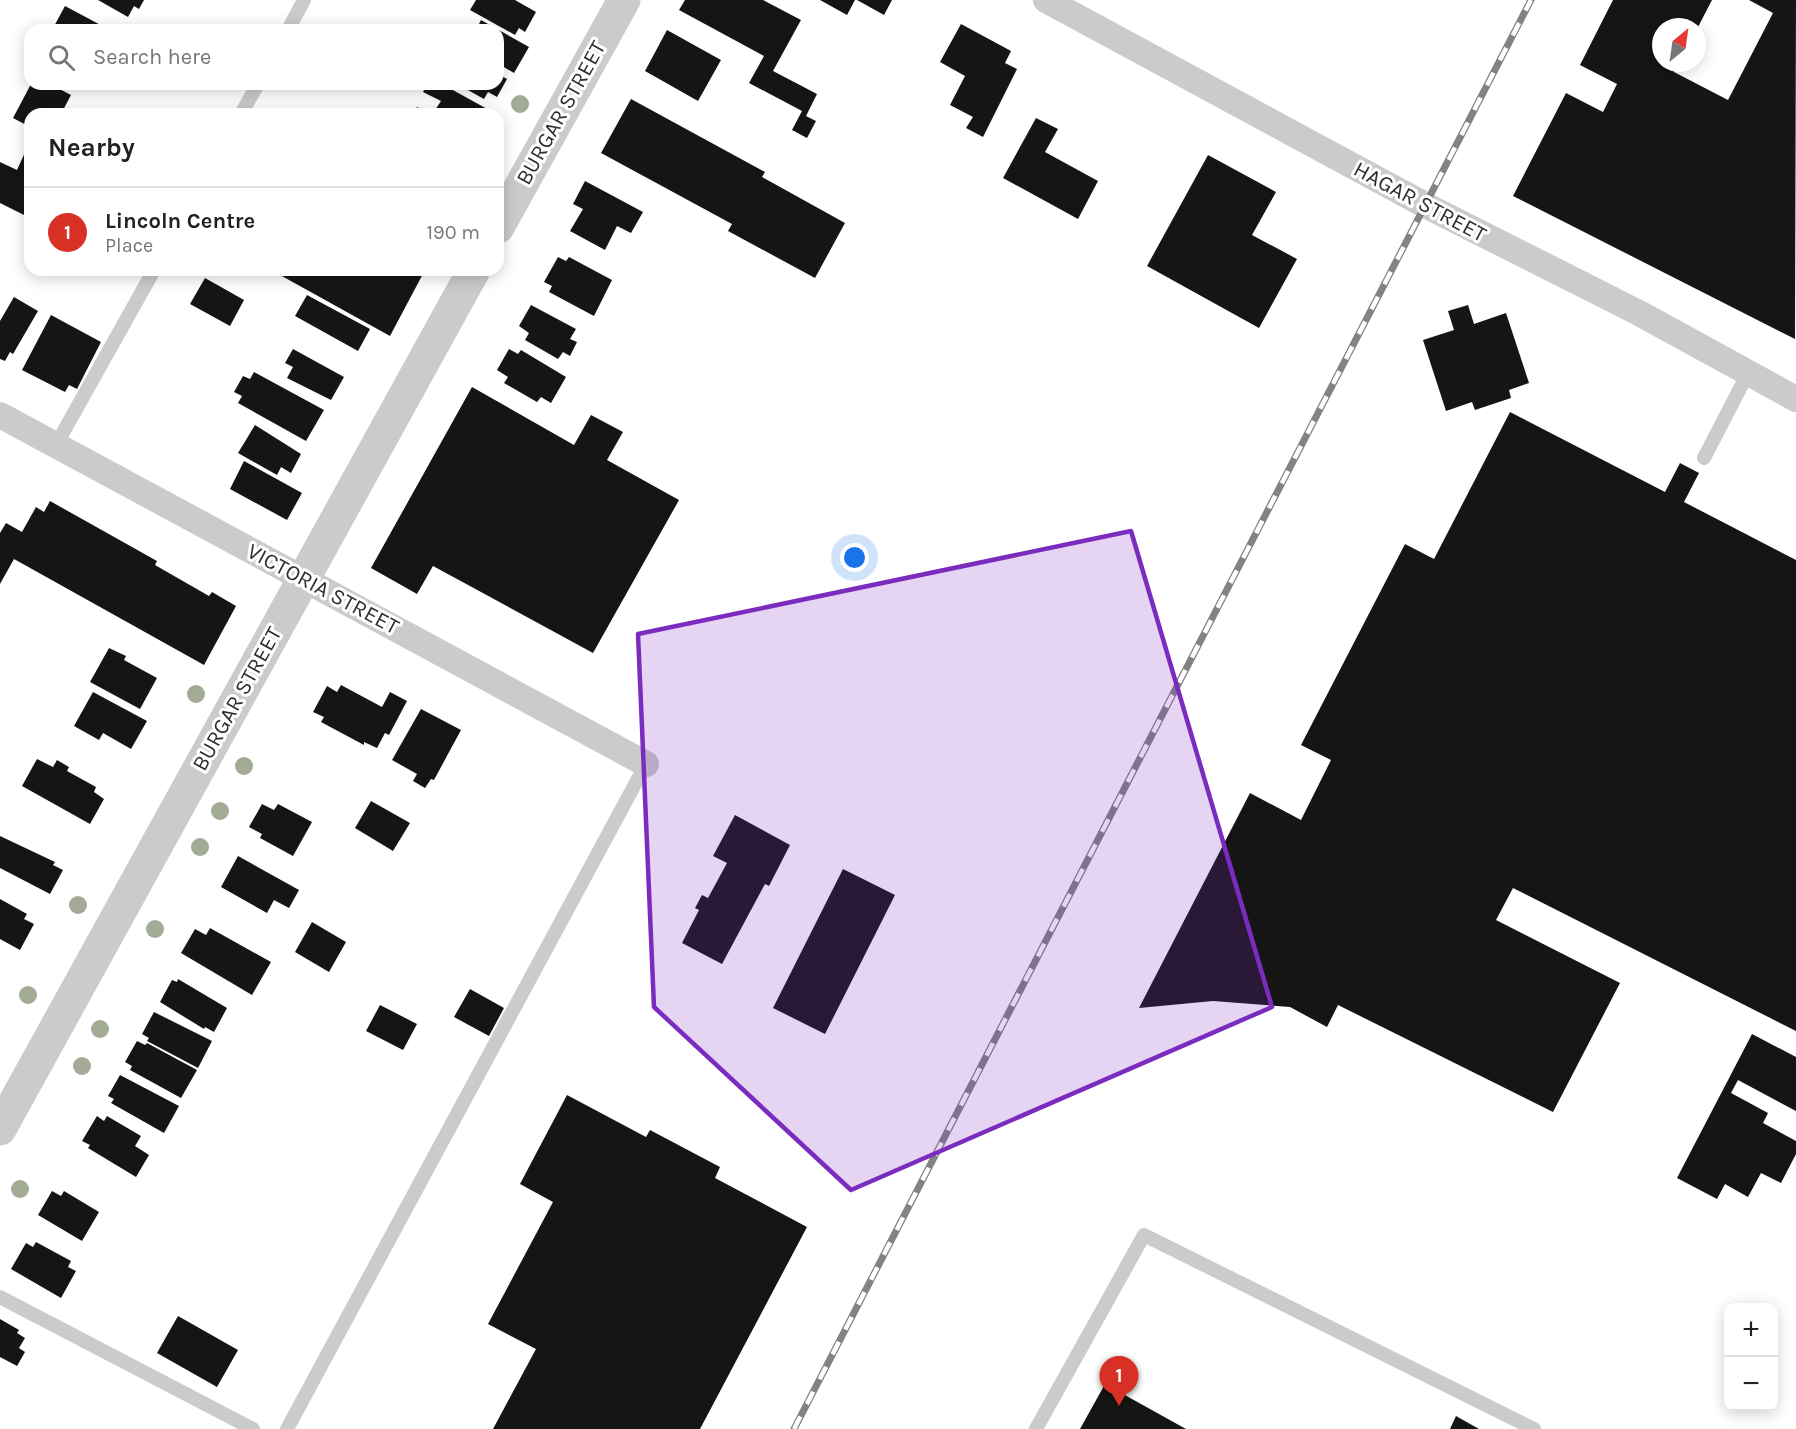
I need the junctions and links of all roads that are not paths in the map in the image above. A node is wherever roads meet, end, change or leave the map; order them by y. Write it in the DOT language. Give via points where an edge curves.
graph roads {
  1 [pos="304,0"];
  2 [pos="624,0"];
  3 [pos="1046,0"];
  4 [pos="291,24"];
  5 [pos="255,90"];
  6 [pos="244,108"];
  7 [pos="504,216"];
  8 [pos="151,276"];
  9 [pos="471,276"];
  10 [pos="1748,372"];
  11 [pos="1796,399"];
  12 [pos="0,415"];
  13 [pos="56,445"];
  14 [pos="1704,458"];
  15 [pos="303,578"];
  16 [pos="646,764"];
  17 [pos="0,1129"];
  18 [pos="0,1297"];
  19 [pos="253,1429"];
  20 [pos="287,1429"];
  21 [pos="1036,1429"];
  22 [pos="1534,1429"];
  1 -- 4 [label="lane"];
  2 -- 7 [label="street, BURGAR STREET"];
  3 -- 10 [label="street, HAGAR STREET" via="1425,205"];
  5 -- 6 [label="lane"];
  8 -- 13 [label="lane"];
  9 -- 15 [label="street, BURGAR STREET"];
  10 -- 11 [label="street, HAGAR STREET"];
  10 -- 14 [label="lane"];
  12 -- 13 [label="street, VICTORIA STREET"];
  13 -- 15 [label="street, VICTORIA STREET"];
  15 -- 16 [label="street, VICTORIA STREET"];
  15 -- 17 [label="street, BURGAR STREET"];
  16 -- 20 [label="lane"];
  18 -- 19 [label="lane"];
  21 -- 22 [label="lane" via="1144,1235"];
}
